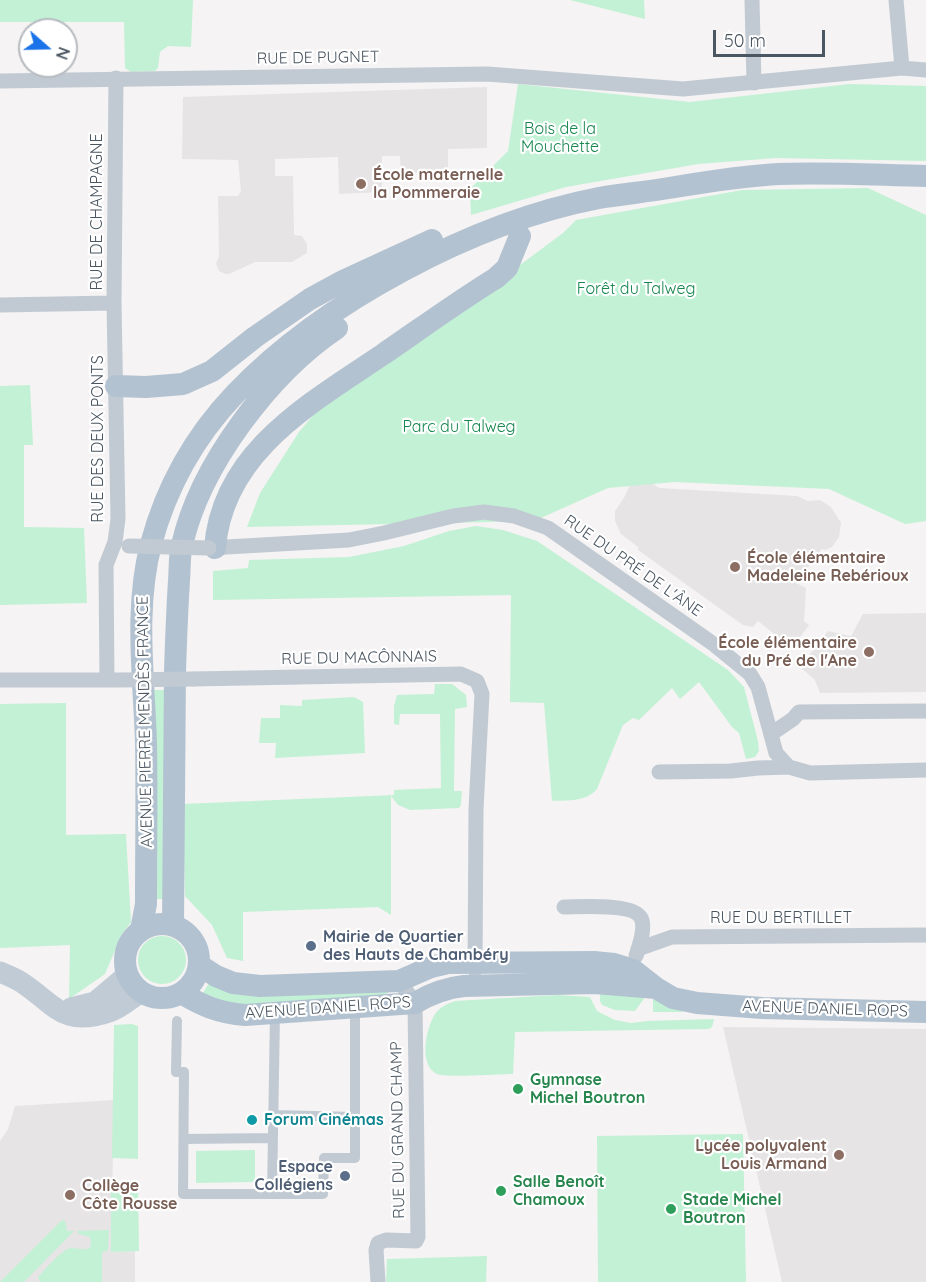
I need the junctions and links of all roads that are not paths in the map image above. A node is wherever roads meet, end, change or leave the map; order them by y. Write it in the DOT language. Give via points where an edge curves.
graph roads {
  1 [pos="752,0"];
  2 [pos="896,0"];
  3 [pos="902,68"];
  4 [pos="926,70"];
  5 [pos="116,78"];
  6 [pos="0,81"];
  7 [pos="754,82"];
  8 [pos="926,176"];
  9 [pos="647,192"];
  10 [pos="520,236"];
  11 [pos="114,303"];
  12 [pos="0,305"];
  13 [pos="116,386"];
  14 [pos="122,544"];
  15 [pos="212,548"];
  16 [pos="0,680"];
  17 [pos="114,680"];
  18 [pos="926,711"];
  19 [pos="771,734"];
  20 [pos="789,767"];
  21 [pos="926,770"];
  22 [pos="659,772"];
  23 [pos="564,907"];
  24 [pos="173,925"];
  25 [pos="141,930"];
  26 [pos="922,935"];
  27 [pos="635,960"];
  28 [pos="475,963"];
  29 [pos="199,965"];
  30 [pos="0,972"];
  31 [pos="399,981"];
  32 [pos="134,984"];
  33 [pos="480,986"];
  34 [pos="656,988"];
  35 [pos="181,993"];
  36 [pos="415,1003"];
  37 [pos="355,1008"];
  38 [pos="926,1012"];
  39 [pos="275,1013"];
  40 [pos="177,1021"];
  41 [pos="273,1115"];
  42 [pos="355,1117"];
  43 [pos="273,1138"];
  44 [pos="184,1139"];
  45 [pos="272,1194"];
  46 [pos="378,1282"];
  1 -- 7 [label="street"];
  2 -- 3 [label="street"];
  3 -- 4 [label="street, RUE DE PUGNET"];
  3 -- 7 [label="street, RUE DE PUGNET"];
  5 -- 6 [label="street, RUE DE PUGNET"];
  5 -- 7 [label="street, RUE DE PUGNET" via="487,74 683,89"];
  5 -- 11 [label="street, RUE DE CHAMPAGNE"];
  8 -- 9 [label="main road, AVENUE PIERRE MENDÈS FRANCE" via="774,174"];
  9 -- 10 [label="main road, AVENUE PIERRE MENDÈS FRANCE" via="609,209"];
  9 -- 13 [label="main road" via="596,187 461,227 310,299 212,371 183,384"];
  9 -- 25 [label="main road, AVENUE PIERRE MENDÈS FRANCE" via="598,199 531,216 415,264 378,284 265,365 234,395 193,448 170,491 151,544 142,601 146,904"];
  10 -- 15 [label="main road" via="507,268 496,278 296,414 262,445 223,506"];
  10 -- 24 [label="main road, AVENUE PIERRE MENDÈS FRANCE" via="408,285 325,336 284,374 219,453 181,546 176,624"];
  11 -- 12 [label="street, RUE DE CHAMPAGNE"];
  11 -- 13 [label="street, RUE DES DEUX PONTS"];
  13 -- 14 [label="street, RUE DES DEUX PONTS" via="118,519"];
  14 -- 15 [label="street, RUE DU PRÉ DE L'ÂNE, bridge"];
  14 -- 17 [label="street, RUE DES DEUX PONTS" via="106,565"];
  15 -- 19 [label="street, RUE DU PRÉ DE L'ÂNE" via="349,540 474,513 514,516 548,528 750,674 758,687"];
  16 -- 17 [label="street, RUE DU MACÔNNAIS"];
  17 -- 28 [label="street, RUE DU MACÔNNAIS, bridge" via="461,674 477,681 482,694 476,809"];
  18 -- 19 [label="street" via="799,712"];
  19 -- 20 [label="street, RUE DU PRÉ DE L'ÂNE" via="776,753"];
  20 -- 21 [label="street" via="810,773"];
  20 -- 22 [label="street"];
  23 -- 27 [label="street" via="621,908 635,912 642,924"];
  24 -- 25 [label="main road" via="151,925"];
  24 -- 29 [label="main road" via="196,945"];
  25 -- 32 [label="main road" via="132,938 124,963"];
  26 -- 27 [label="street, RUE DU BERTILLET" via="672,937"];
  27 -- 28 [label="main road, AVENUE DANIEL ROPS" via="614,964"];
  27 -- 34 [label="main road, AVENUE DANIEL ROPS"];
  28 -- 31 [label="main road, AVENUE DANIEL ROPS" via="430,967"];
  28 -- 33 [label="street, RUE DU MACÔNNAIS"];
  29 -- 31 [label="main road, AVENUE DANIEL ROPS" via="233,983 260,986"];
  29 -- 35 [label="main road" via="190,986"];
  30 -- 32 [label="main road" via="21,982 53,1008 95,1002"];
  31 -- 36 [label="street"];
  32 -- 35 [label="main road" via="158,998"];
  33 -- 34 [label="main road, AVENUE DANIEL ROPS" via="595,983"];
  33 -- 36 [label="main road, AVENUE DANIEL ROPS" via="452,987"];
  34 -- 38 [label="main road, AVENUE DANIEL ROPS" via="673,998 697,1003"];
  35 -- 39 [label="main road, AVENUE DANIEL ROPS" via="224,1014"];
  36 -- 37 [label="main road, AVENUE DANIEL ROPS"];
  36 -- 46 [label="street, RUE DU GRAND CHAMP" via="418,1237 416,1241 378,1243"];
  37 -- 39 [label="main road, AVENUE DANIEL ROPS"];
  37 -- 42 [label="street"];
  39 -- 41 [label="street"];
  40 -- 44 [label="street" via="176,1072 184,1072"];
  41 -- 42 [label="street"];
  41 -- 43 [label="street"];
  42 -- 45 [label="street" via="355,1158 324,1158 323,1194"];
  43 -- 44 [label="street"];
  43 -- 45 [label="street"];
  44 -- 45 [label="street" via="183,1194"];
}
